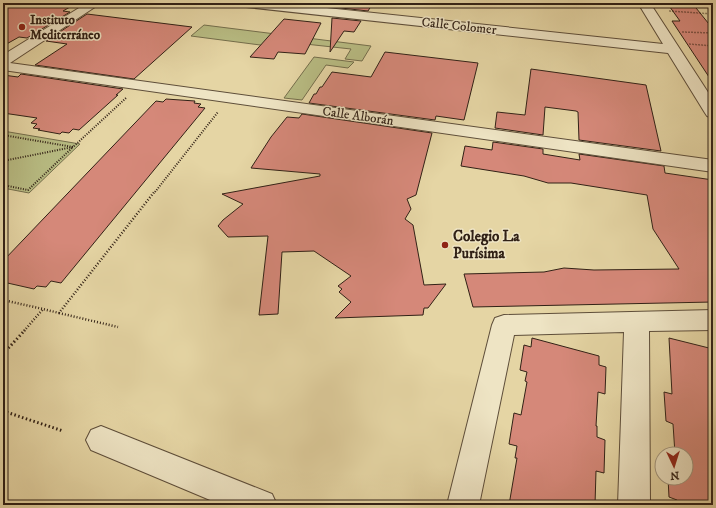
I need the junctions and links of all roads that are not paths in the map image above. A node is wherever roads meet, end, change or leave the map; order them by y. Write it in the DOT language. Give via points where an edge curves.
graph roads {
  1 [pos="95,3"];
  2 [pos="246,3"];
  3 [pos="646,6"];
  4 [pos="673,49"];
  5 [pos="3,61"];
  6 [pos="3,66"];
  7 [pos="713,114"];
  8 [pos="713,166"];
  9 [pos="713,320"];
  10 [pos="637,322"];
  11 [pos="101,440"];
  12 [pos="261,505"];
  13 [pos="463,505"];
  14 [pos="634,505"];
  1 -- 5 [label="street"];
  2 -- 4 [label="street, Calle Colomer"];
  3 -- 4 [label="street"];
  4 -- 7 [label="street"];
  6 -- 8 [label="street, Calle Alborán"];
  9 -- 10 [label="street"];
  10 -- 13 [label="street" via="504,326"];
  10 -- 14 [label="street"];
  11 -- 12 [label="street"];
}
